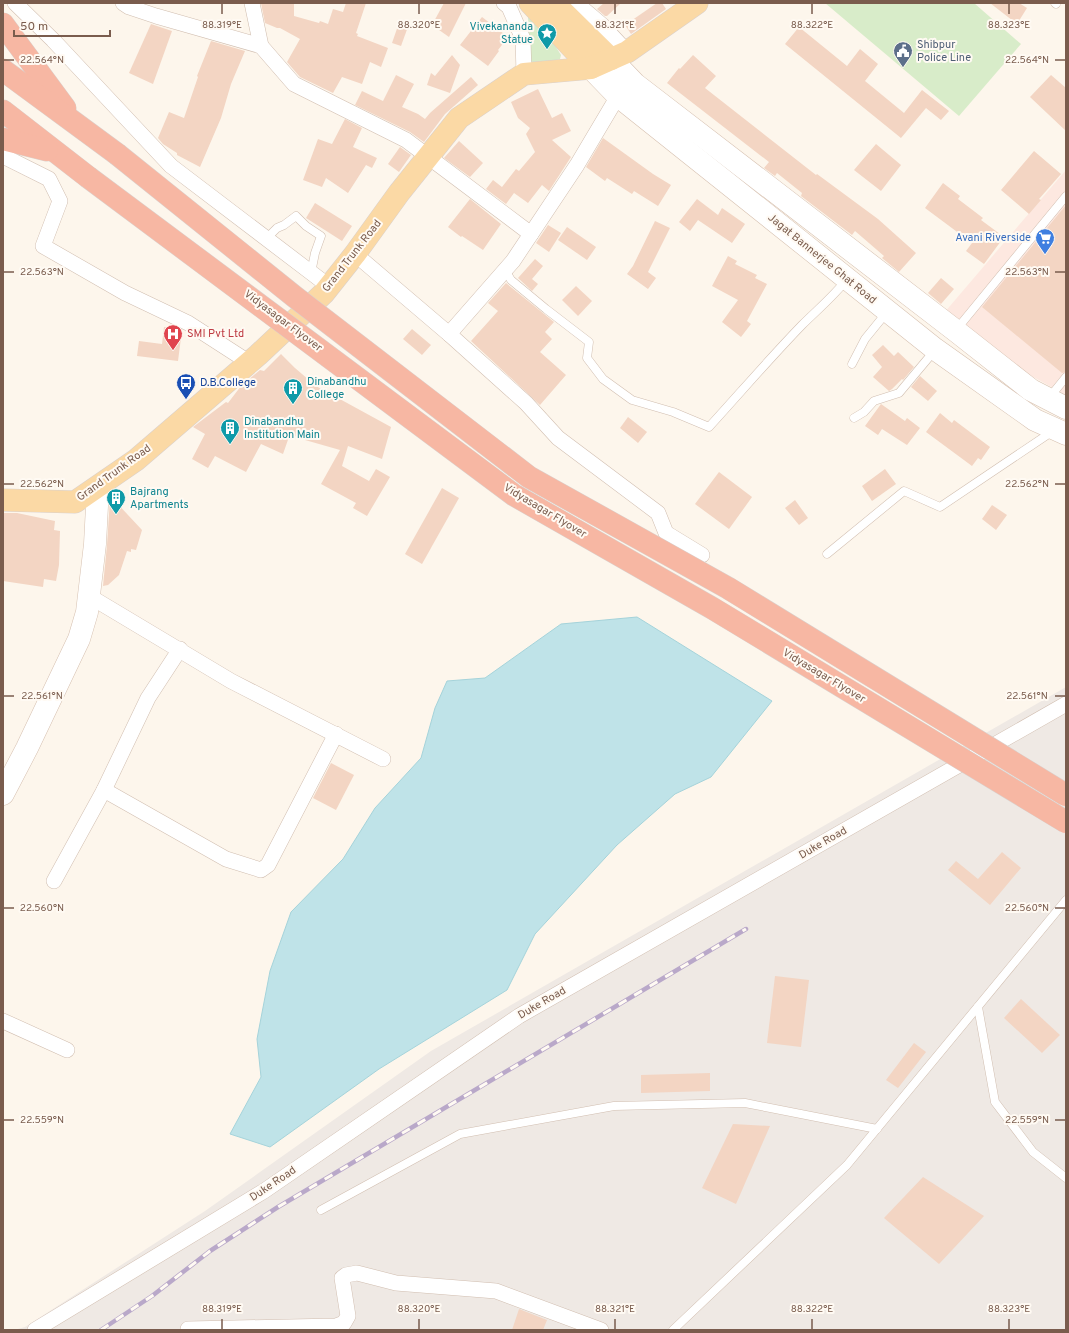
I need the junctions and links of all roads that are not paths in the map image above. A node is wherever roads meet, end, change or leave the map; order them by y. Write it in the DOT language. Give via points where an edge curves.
graph roads {
  1 [pos="15,3"];
  2 [pos="123,3"];
  3 [pos="252,3"];
  4 [pos="504,3"];
  5 [pos="530,3"];
  6 [pos="554,3"];
  7 [pos="576,3"];
  8 [pos="697,3"];
  9 [pos="3,24"];
  10 [pos="261,46"];
  11 [pos="619,56"];
  12 [pos="591,68"];
  13 [pos="3,70"];
  14 [pos="524,74"];
  15 [pos="618,96"];
  16 [pos="3,111"];
  17 [pos="79,126"];
  18 [pos="3,139"];
  19 [pos="56,152"];
  20 [pos="3,156"];
  21 [pos="429,156"];
  22 [pos="1066,196"];
  23 [pos="531,234"];
  24 [pos="266,238"];
  25 [pos="355,254"];
  26 [pos="506,269"];
  27 [pos="311,273"];
  28 [pos="847,279"];
  29 [pos="330,287"];
  30 [pos="888,311"];
  31 [pos="956,330"];
  32 [pos="449,334"];
  33 [pos="935,349"];
  34 [pos="250,363"];
  35 [pos="852,364"];
  36 [pos="1066,377"];
  37 [pos="1057,404"];
  38 [pos="854,418"];
  39 [pos="1061,432"];
  40 [pos="98,487"];
  41 [pos="3,500"];
  42 [pos="827,554"];
  43 [pos="702,556"];
  44 [pos="89,596"];
  45 [pos="180,649"];
  46 [pos="1066,704"];
  47 [pos="336,734"];
  48 [pos="384,759"];
  49 [pos="104,790"];
  50 [pos="3,794"];
  51 [pos="1066,795"];
  52 [pos="1066,822"];
  53 [pos="54,881"];
  54 [pos="1066,900"];
  55 [pos="978,1007"];
  56 [pos="3,1021"];
  57 [pos="68,1050"];
  58 [pos="877,1129"];
  59 [pos="1066,1178"];
  60 [pos="321,1210"];
  61 [pos="188,1329"];
  62 [pos="35,1330"];
  63 [pos="601,1330"];
  64 [pos="673,1330"];
  1 -- 24 [label="street" via="171,166"];
  2 -- 10 [label="street" via="128,7"];
  3 -- 10 [label="street"];
  4 -- 14 [label="street" via="509,8 523,40"];
  5 -- 12 [label="main road"];
  6 -- 11 [label="main road"];
  7 -- 11 [label="street" via="602,25"];
  8 -- 11 [label="main road, Grand Trunk Road"];
  9 -- 17 [label="highway"];
  10 -- 21 [label="street" via="294,84 406,140"];
  11 -- 12 [label="main road, Grand Trunk Road"];
  11 -- 31 [label="main road, Jagat Bannerjee Ghat Road" via="635,84"];
  12 -- 14 [label="main road, Grand Trunk Road"];
  12 -- 15 [label="main road, Jagat Bannerjee Ghat Road"];
  13 -- 17 [label="highway, Vidyasagar Flyover"];
  14 -- 21 [label="main road, Grand Trunk Road" via="459,118"];
  15 -- 23 [label="street" via="577,165"];
  15 -- 28 [label="main road, Jagat Bannerjee Ghat Road"];
  16 -- 19 [label="highway, Vidyasagar Flyover"];
  17 -- 51 [label="highway, Vidyasagar Flyover, bridge" via="529,478 728,588"];
  18 -- 19 [label="highway"];
  19 -- 52 [label="highway, Vidyasagar Flyover, bridge" via="514,495 712,608"];
  20 -- 34 [label="street" via="49,179 60,201 43,246 125,293 188,323"];
  21 -- 23 [label="street"];
  21 -- 25 [label="main road, Grand Trunk Road"];
  22 -- 31 [label="lane"];
  23 -- 26 [label="street"];
  24 -- 27 [label="street"];
  24 -- 27 [label="lane" via="296,216 321,236"];
  25 -- 29 [label="main road, Grand Trunk Road"];
  25 -- 32 [label="street"];
  26 -- 28 [label="lane" via="512,280 589,342 587,358 603,379 632,400 709,427"];
  26 -- 32 [label="street"];
  27 -- 29 [label="street"];
  28 -- 30 [label="main road, Jagat Bannerjee Ghat Road"];
  29 -- 34 [label="main road, Grand Trunk Road"];
  30 -- 33 [label="main road, Jagat Bannerjee Ghat Road"];
  30 -- 35 [label="lane" via="865,339"];
  31 -- 37 [label="main road, Jagat Bannerjee Ghat Road" via="1031,390"];
  32 -- 43 [label="street" via="526,403 558,438 658,513 666,533"];
  33 -- 38 [label="lane" via="899,393 874,401"];
  33 -- 39 [label="main road, Jagat Bannerjee Ghat Road" via="1035,420"];
  34 -- 40 [label="main road, Grand Trunk Road" via="136,460"];
  36 -- 37 [label="lane"];
  39 -- 42 [label="lane" via="940,507 904,491"];
  40 -- 41 [label="main road, Grand Trunk Road" via="75,502"];
  40 -- 44 [label="main road"];
  44 -- 45 [label="street"];
  44 -- 50 [label="main road" via="80,639"];
  45 -- 47 [label="street" via="232,680"];
  45 -- 49 [label="street" via="148,698"];
  46 -- 62 [label="street, Duke Road" via="518,1016 264,1191"];
  47 -- 48 [label="street"];
  47 -- 49 [label="street" via="268,865 261,870 226,859"];
  49 -- 53 [label="street"];
  54 -- 55 [label="lane"];
  55 -- 58 [label="lane"];
  55 -- 59 [label="lane" via="995,1102 1033,1152"];
  56 -- 57 [label="street"];
  58 -- 60 [label="lane" via="745,1103 614,1106 460,1134"];
  58 -- 64 [label="lane" via="847,1165"];
  61 -- 63 [label="street" via="336,1326 344,1323 348,1316 342,1278 346,1274 356,1273 396,1283 496,1291"];
}
